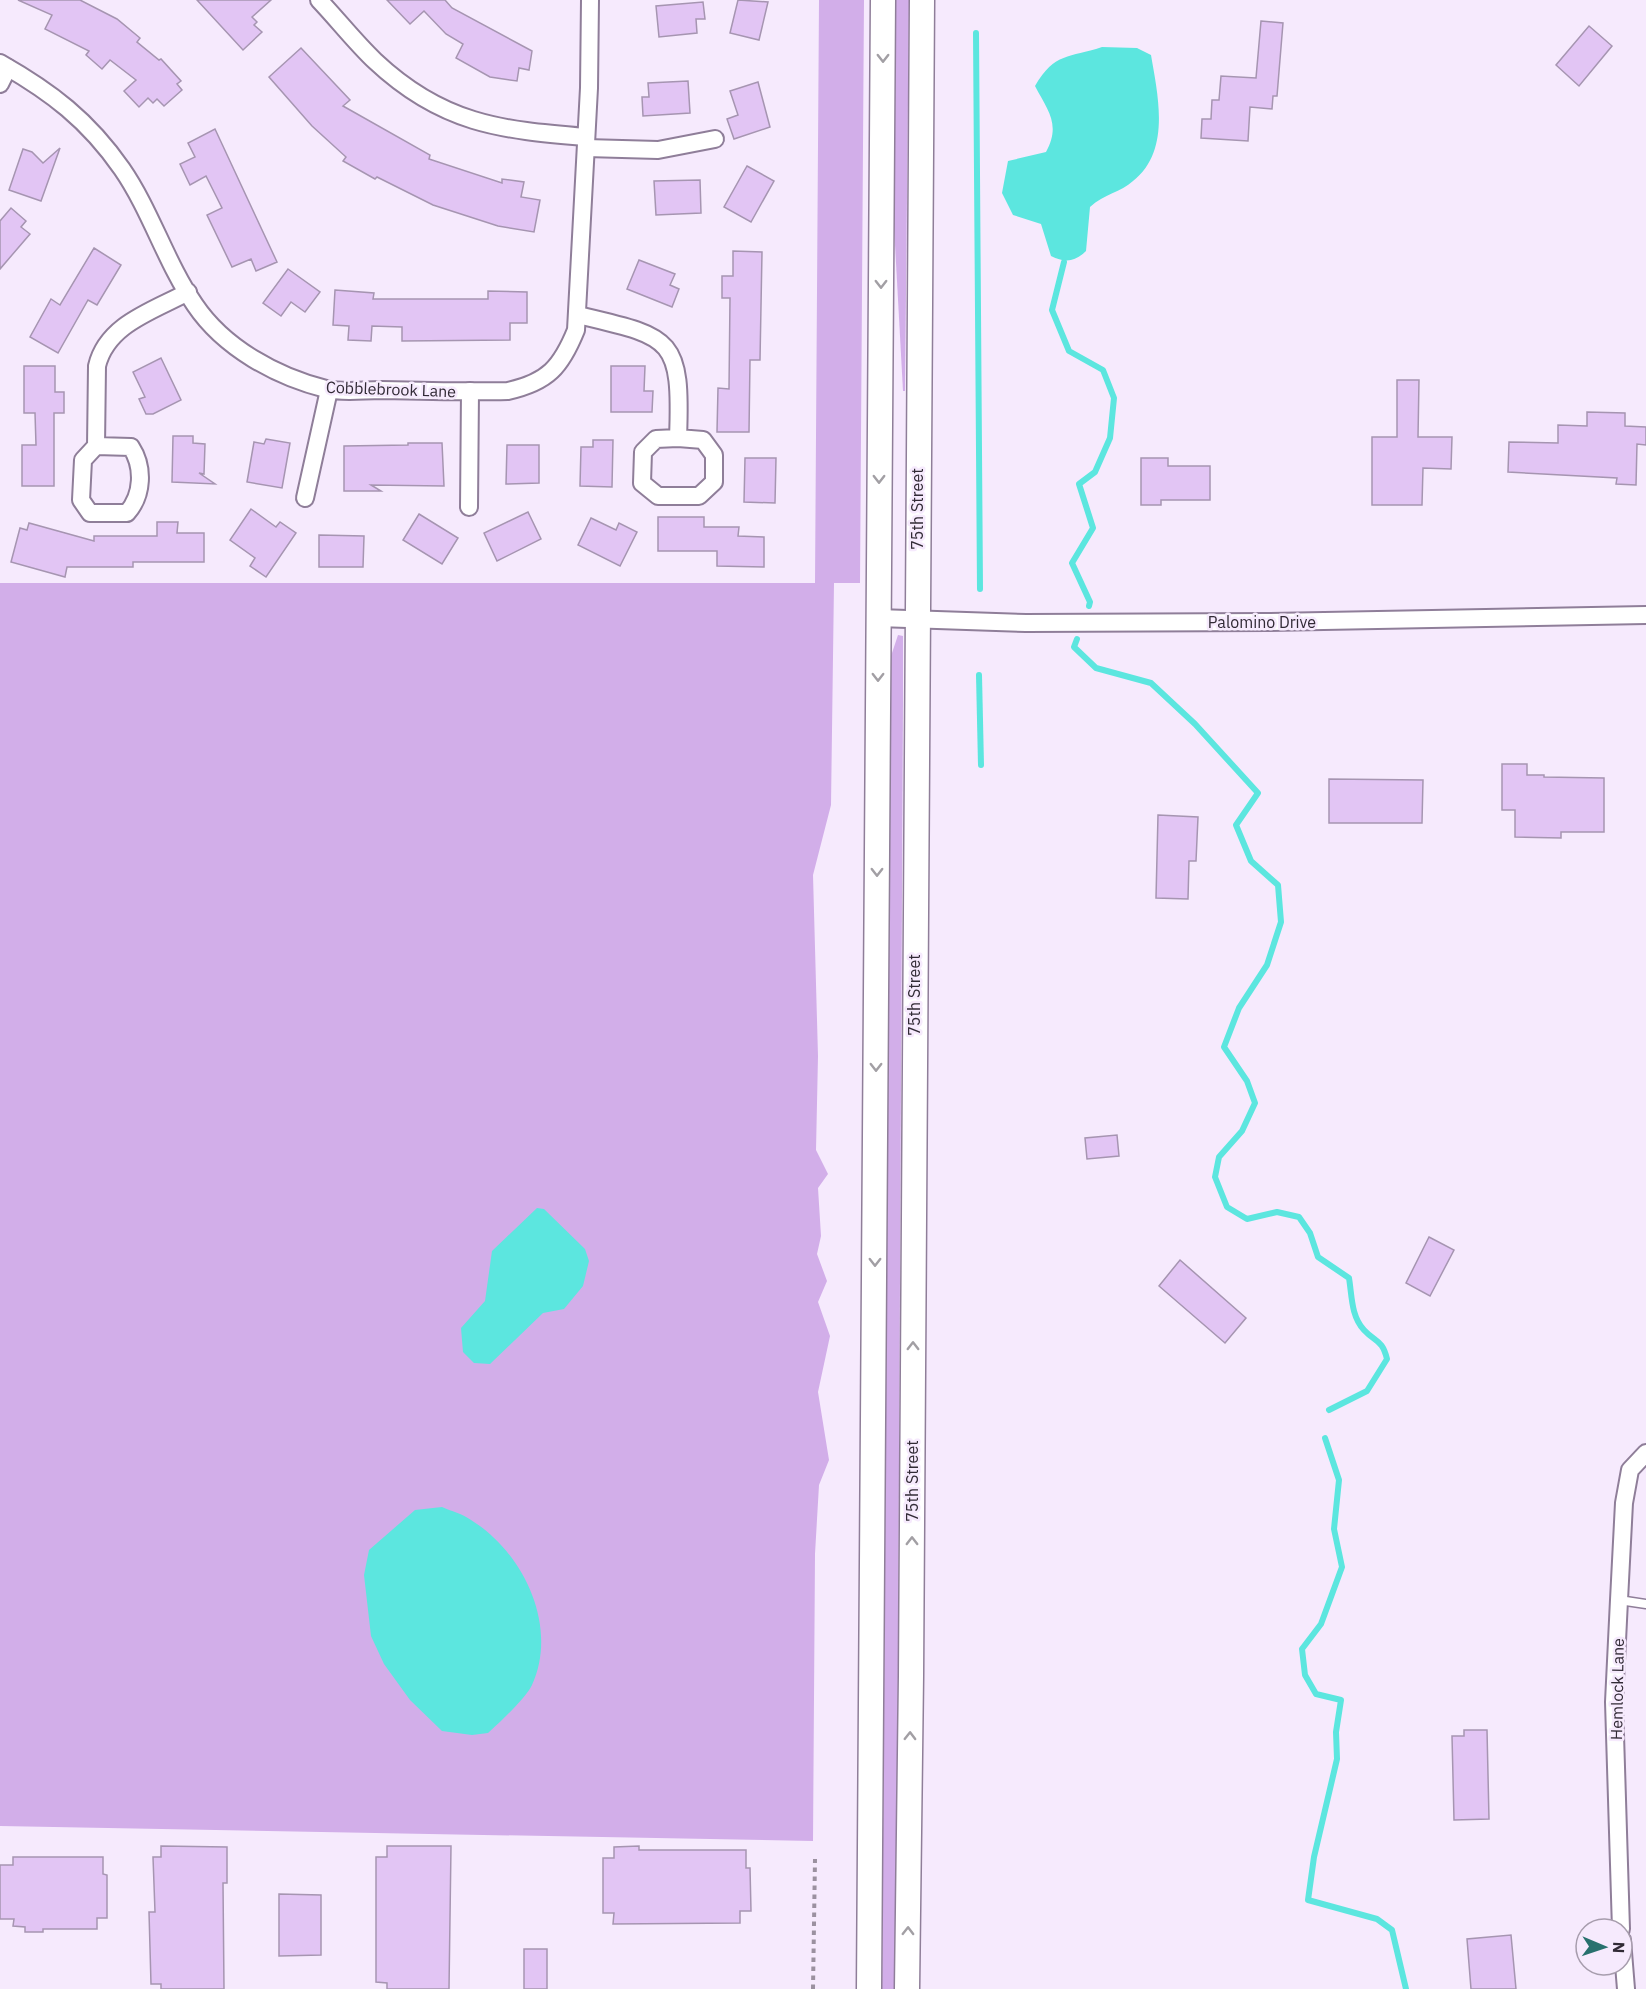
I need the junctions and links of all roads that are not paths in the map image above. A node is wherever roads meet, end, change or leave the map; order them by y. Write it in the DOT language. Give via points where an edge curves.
graph roads {
  1 [pos="319,0"];
  2 [pos="590,0"];
  3 [pos="883,0"];
  4 [pos="922,0"];
  5 [pos="4,65"];
  6 [pos="0,84"];
  7 [pos="715,139"];
  8 [pos="586,143"];
  9 [pos="188,292"];
  10 [pos="578,315"];
  11 [pos="329,390"];
  12 [pos="470,392"];
  13 [pos="678,438"];
  14 [pos="96,446"];
  15 [pos="305,498"];
  16 [pos="469,507"];
  17 [pos="1646,615"];
  18 [pos="898,618"];
  19 [pos="1644,1454"];
  20 [pos="1619,1600"];
  21 [pos="1646,1604"];
  22 [pos="1622,1917"];
  23 [pos="869,1989"];
  24 [pos="907,1989"];
  1 -- 8 [label="street" via="375,61 433,105 494,128"];
  2 -- 8 [label="street, Cobblebrook Lane"];
  3 -- 18 [label="main road, 75th Street, one-way"];
  4 -- 18 [label="main road, 75th Street"];
  5 -- 6 [label="street"];
  5 -- 9 [label="street, Cobblebrook Lane" via="57,98 107,148 134,189"];
  7 -- 8 [label="street" via="658,150"];
  8 -- 10 [label="street, Cobblebrook Lane"];
  9 -- 11 [label="street, Cobblebrook Lane" via="204,316 249,356 295,379"];
  9 -- 14 [label="street" via="118,330 104,345 97,366"];
  10 -- 12 [label="street, Cobblebrook Lane" via="567,353 547,376 530,386 508,391"];
  10 -- 13 [label="street" via="648,333 670,352 679,379"];
  11 -- 12 [label="street, Cobblebrook Lane"];
  11 -- 15 [label="street"];
  12 -- 16 [label="street"];
  13 -- 13 [label="street" via="656,438 643,452 642,483 658,496 699,496 714,482 714,455 702,440"];
  14 -- 14 [label="street" via="83,460 81,500 90,513 127,513 138,501 140,460 131,447"];
  17 -- 18 [label="street, Palomino Drive" via="1026,623"];
  18 -- 23 [label="main road, 75th Street, one-way"];
  24 -- 18 [label="main road, 75th Street, one-way" via="911,1664"];
  19 -- 20 [label="street, Hemlock Lane" via="1630,1470 1626,1492"];
  20 -- 21 [label="lane"];
  20 -- 22 [label="street, Hemlock Lane" via="1614,1702"];
}
